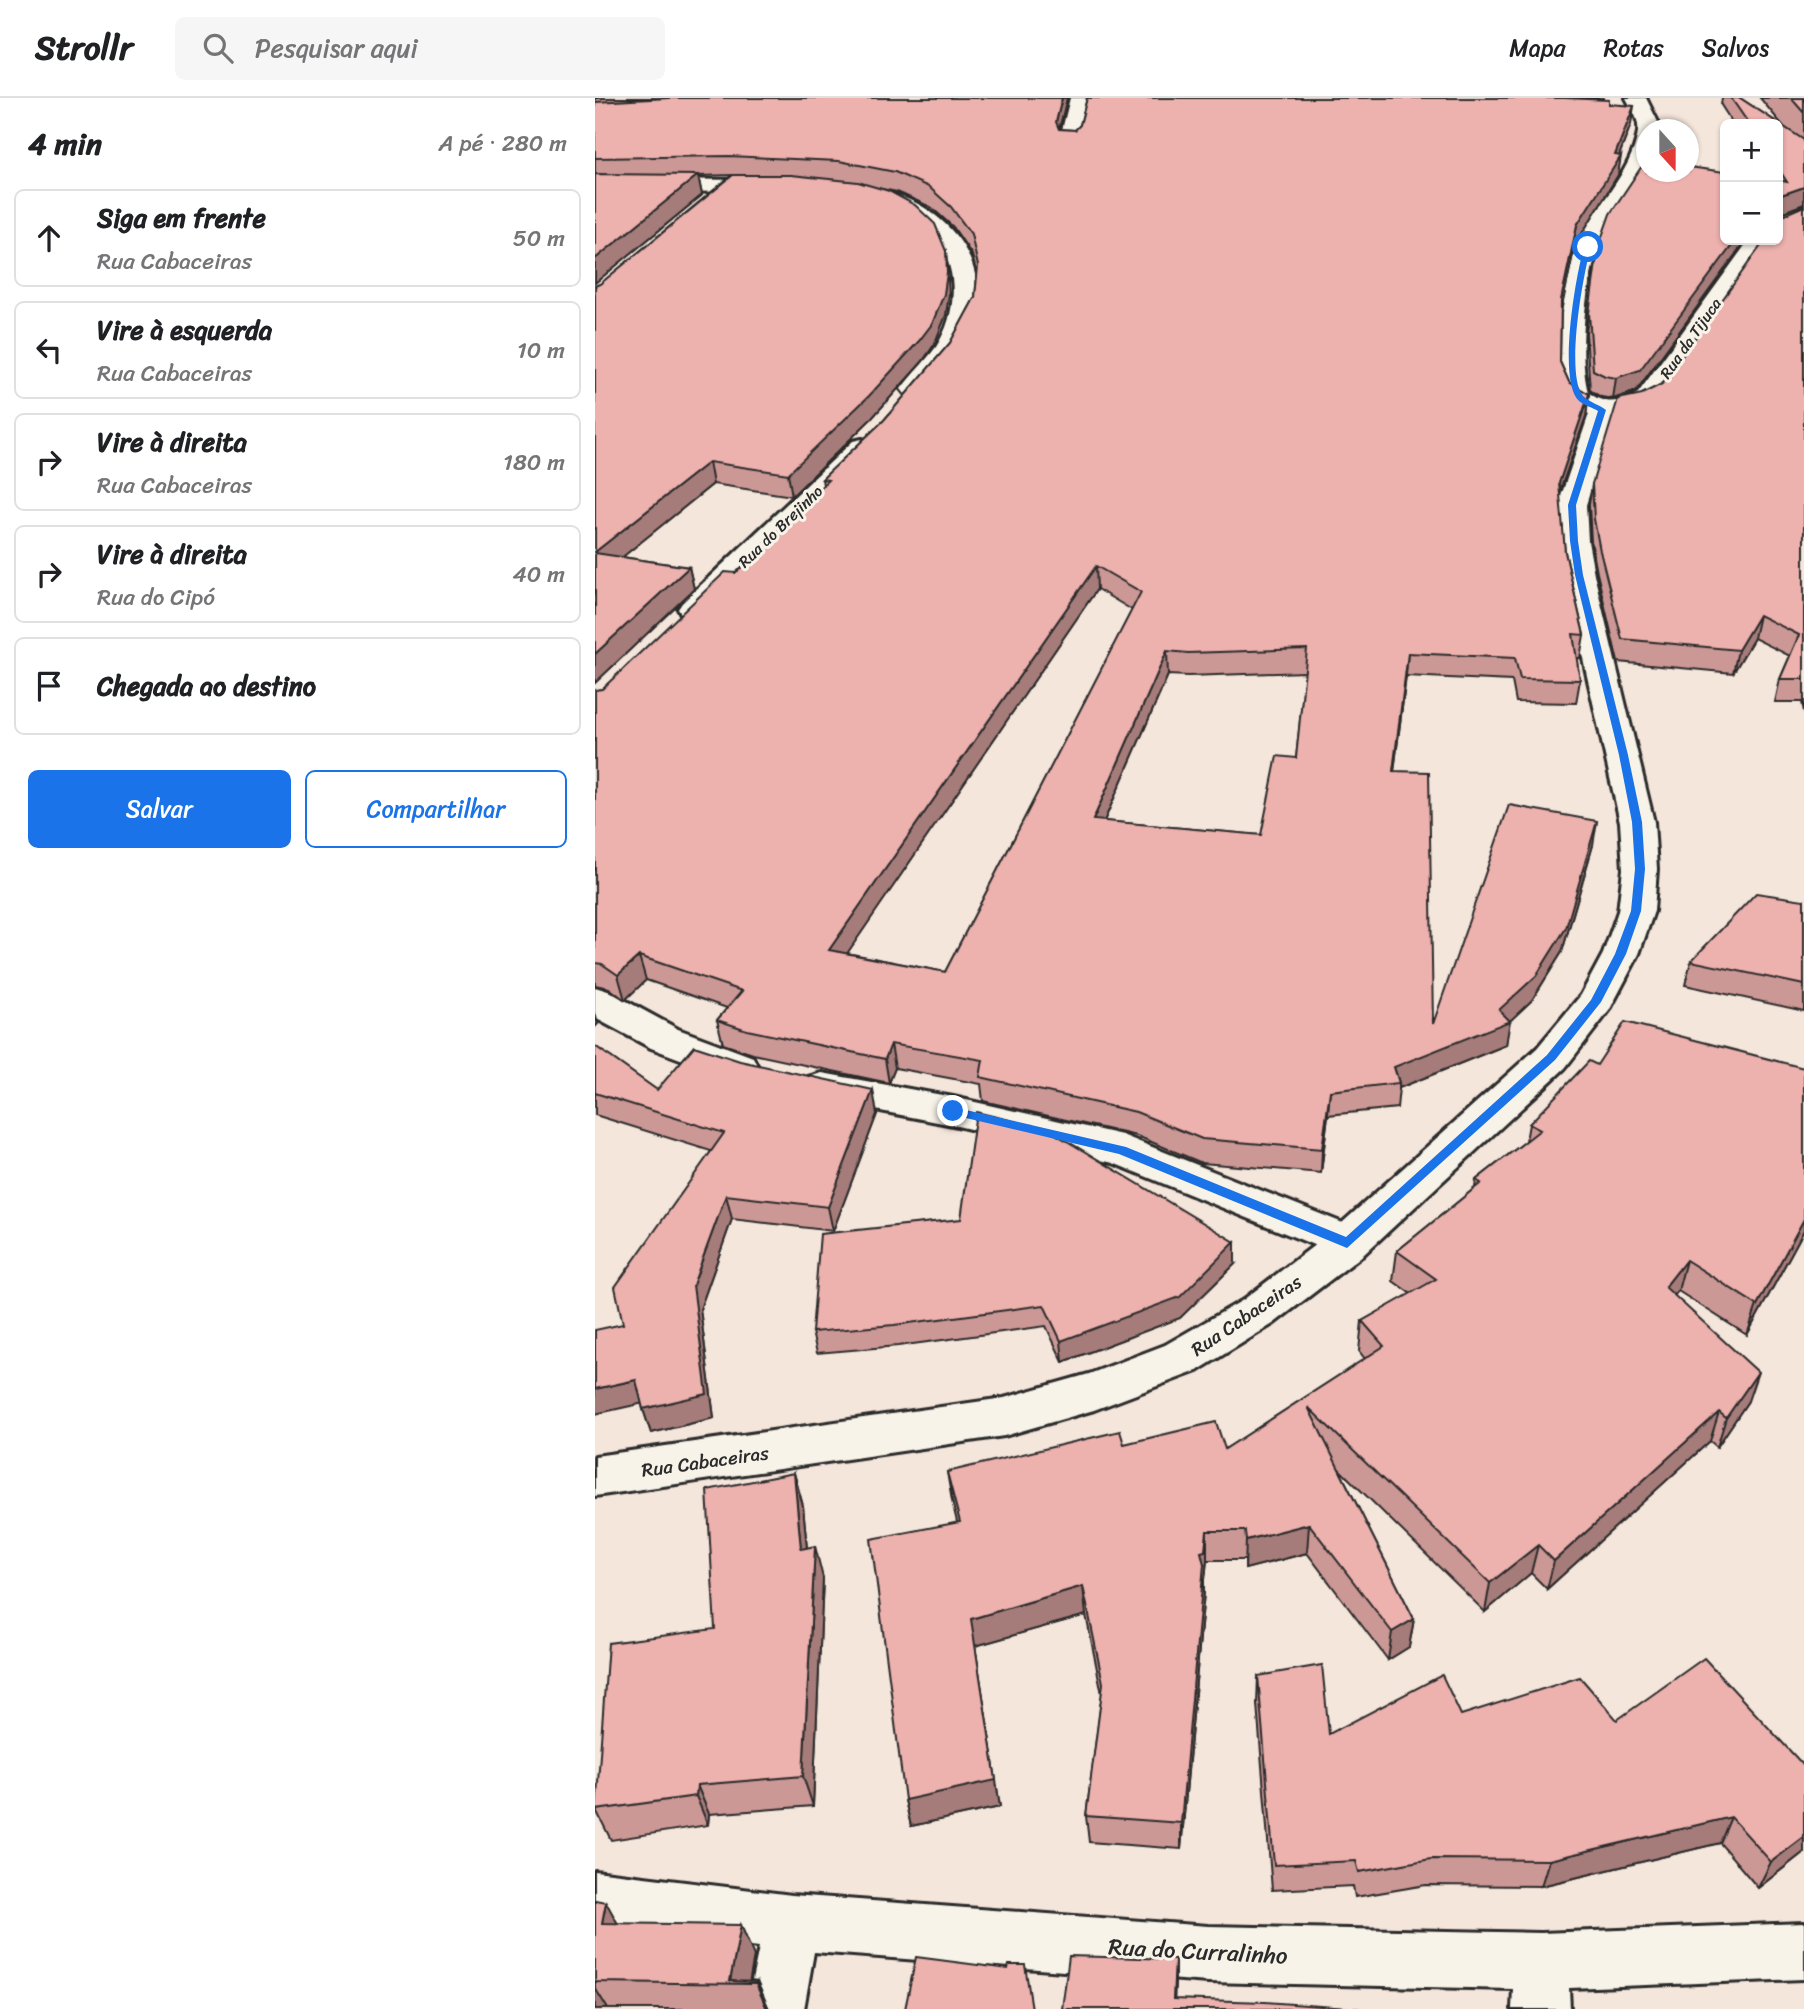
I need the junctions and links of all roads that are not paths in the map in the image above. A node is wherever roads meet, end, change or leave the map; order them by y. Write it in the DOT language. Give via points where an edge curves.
graph roads {
  1 [pos="1080,98"];
  2 [pos="1618,111"];
  3 [pos="1643,118"];
  4 [pos="1069,142"];
  5 [pos="732,184"];
  6 [pos="595,185"];
  7 [pos="795,186"];
  8 [pos="864,194"];
  9 [pos="700,211"];
  10 [pos="1756,245"];
  11 [pos="900,405"];
  12 [pos="1602,410"];
  13 [pos="876,434"];
  14 [pos="674,627"];
  15 [pos="595,1000"];
  16 [pos="1347,1243"];
  17 [pos="595,1476"];
  18 [pos="595,1899"];
  19 [pos="792,1923"];
  20 [pos="1804,1951"];
  21 [pos="1541,1985"];
  22 [pos="775,2009"];
  1 -- 4 [label="main road"];
  2 -- 3 [label="main road"];
  3 -- 12 [label="main road" via="1640,154 1588,247 1579,275 1573,385 1581,399"];
  5 -- 6 [label="main road"];
  5 -- 7 [label="main road"];
  5 -- 9 [label="main road"];
  8 -- 11 [label="main road" via="922,214 943,233 959,256 965,286 962,317 941,358"];
  10 -- 12 [label="main road, Rua da Tijuca" via="1647,397 1629,407"];
  12 -- 16 [label="main road, Rua Cabaceiras" via="1572,505 1574,541 1637,822 1640,869 1636,911 1621,954 1596,1002 1551,1058"];
  13 -- 14 [label="main road, Rua do Brejinho"];
  15 -- 16 [label="main road" via="679,1046 777,1077 1122,1150"];
  16 -- 17 [label="main road, Rua Cabaceiras" via="1258,1312 1181,1358 1094,1391 1004,1417"];
  18 -- 19 [label="main road, Rua do Curralinho"];
  19 -- 21 [label="main road, Rua do Curralinho"];
  19 -- 22 [label="main road"];
  20 -- 21 [label="main road, Rua do Curralinho"];
}
